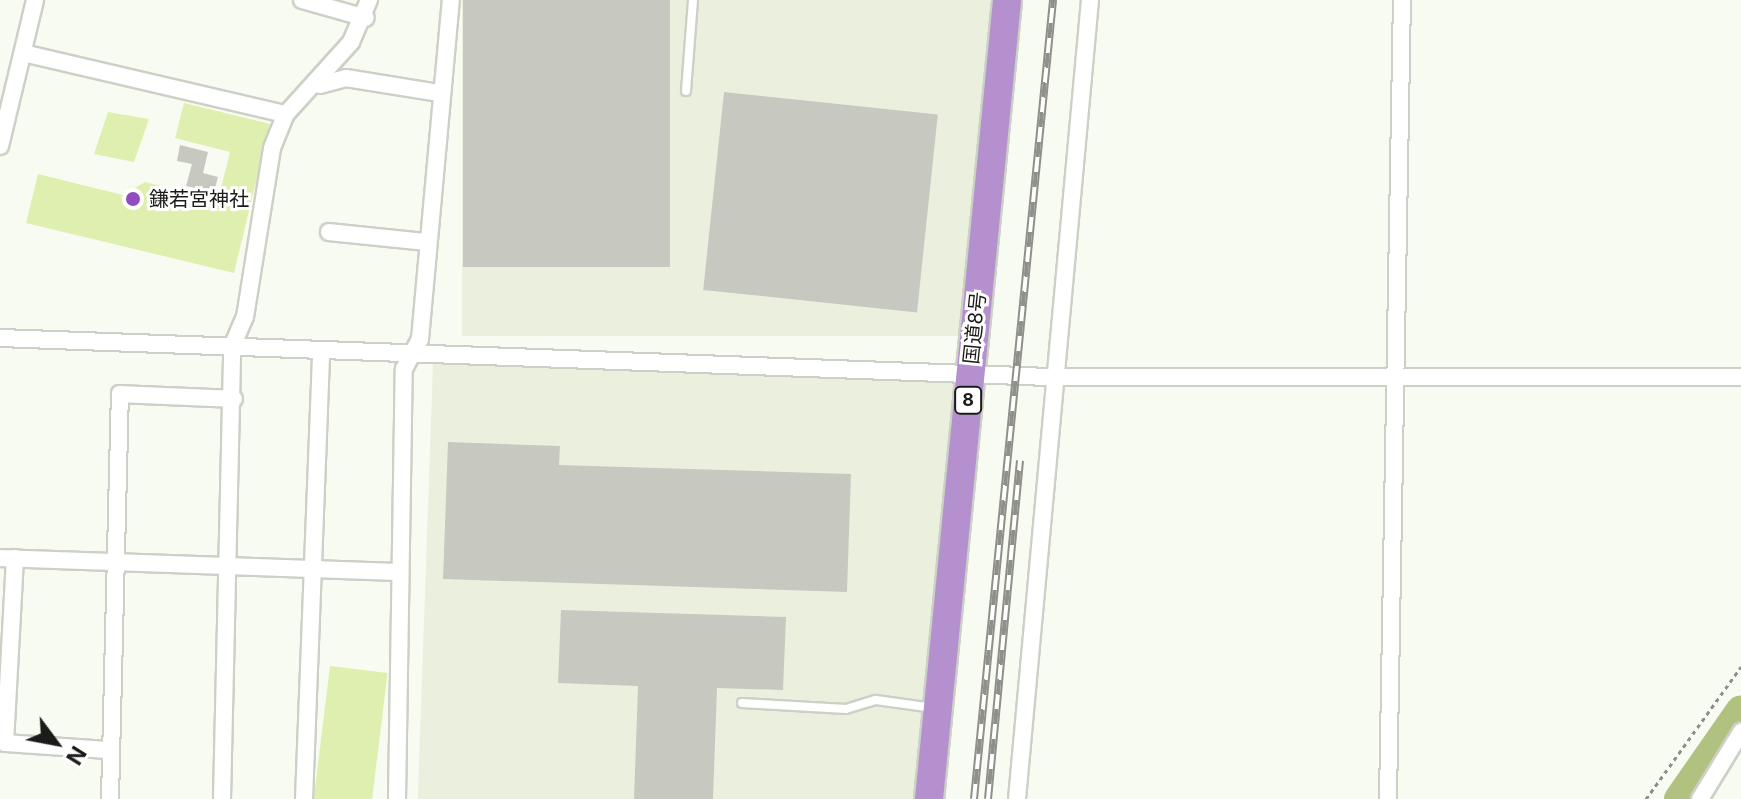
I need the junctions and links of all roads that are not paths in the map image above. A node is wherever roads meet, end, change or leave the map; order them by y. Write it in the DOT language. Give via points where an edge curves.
graph roads {
  1 [pos="35,0"];
  2 [pos="302,0"];
  3 [pos="369,0"];
  4 [pos="451,0"];
  5 [pos="693,0"];
  6 [pos="1007,0"];
  7 [pos="1090,0"];
  8 [pos="1402,0"];
  9 [pos="366,18"];
  10 [pos="23,53"];
  11 [pos="7,73"];
  12 [pos="320,85"];
  13 [pos="686,91"];
  14 [pos="440,93"];
  15 [pos="286,114"];
  16 [pos="0,146"];
  17 [pos="329,232"];
  18 [pos="426,242"];
  19 [pos="0,338"];
  20 [pos="232,347"];
  21 [pos="321,350"];
  22 [pos="410,353"];
  23 [pos="971,371"];
  24 [pos="1051,377"];
  25 [pos="1395,377"];
  26 [pos="1741,377"];
  27 [pos="234,399"];
  28 [pos="7,558"];
  29 [pos="116,562"];
  30 [pos="229,566"];
  31 [pos="313,569"];
  32 [pos="397,572"];
  33 [pos="742,703"];
  34 [pos="938,708"];
  35 [pos="1741,732"];
  36 [pos="107,750"];
  37 [pos="110,799"];
  38 [pos="222,799"];
  39 [pos="304,799"];
  40 [pos="397,799"];
  41 [pos="929,799"];
  42 [pos="1017,799"];
  43 [pos="1388,799"];
  44 [pos="1700,799"];
  1 -- 10 [label="street"];
  2 -- 9 [label="street"];
  3 -- 9 [label="street"];
  4 -- 14 [label="street"];
  5 -- 13 [label="lane"];
  6 -- 23 [label="highway, 国道8号 / 8"];
  7 -- 24 [label="street"];
  8 -- 25 [label="street"];
  9 -- 12 [label="street"];
  10 -- 11 [label="street"];
  10 -- 15 [label="street"];
  11 -- 16 [label="street"];
  12 -- 14 [label="street" via="346,78"];
  12 -- 15 [label="street"];
  14 -- 18 [label="street"];
  15 -- 20 [label="street" via="272,148 245,317"];
  17 -- 18 [label="street"];
  18 -- 22 [label="street" via="420,339"];
  19 -- 20 [label="street"];
  20 -- 21 [label="street"];
  20 -- 27 [label="street"];
  21 -- 22 [label="street"];
  21 -- 31 [label="street"];
  22 -- 23 [label="street"];
  22 -- 32 [label="street"];
  23 -- 24 [label="street"];
  23 -- 34 [label="highway, 国道8号 / 8"];
  24 -- 25 [label="street"];
  24 -- 42 [label="street"];
  25 -- 26 [label="street"];
  25 -- 43 [label="street"];
  27 -- 29 [label="street" via="120,394"];
  27 -- 30 [label="street"];
  28 -- 29 [label="street"];
  28 -- 36 [label="street" via="5,743"];
  29 -- 30 [label="street"];
  29 -- 36 [label="street"];
  30 -- 31 [label="street"];
  30 -- 38 [label="street"];
  31 -- 32 [label="street"];
  31 -- 39 [label="street"];
  32 -- 40 [label="street"];
  33 -- 34 [label="lane" via="846,709 876,700"];
  34 -- 41 [label="highway, 国道8号 / 8"];
  35 -- 44 [label="street"];
  36 -- 37 [label="street"];
}
